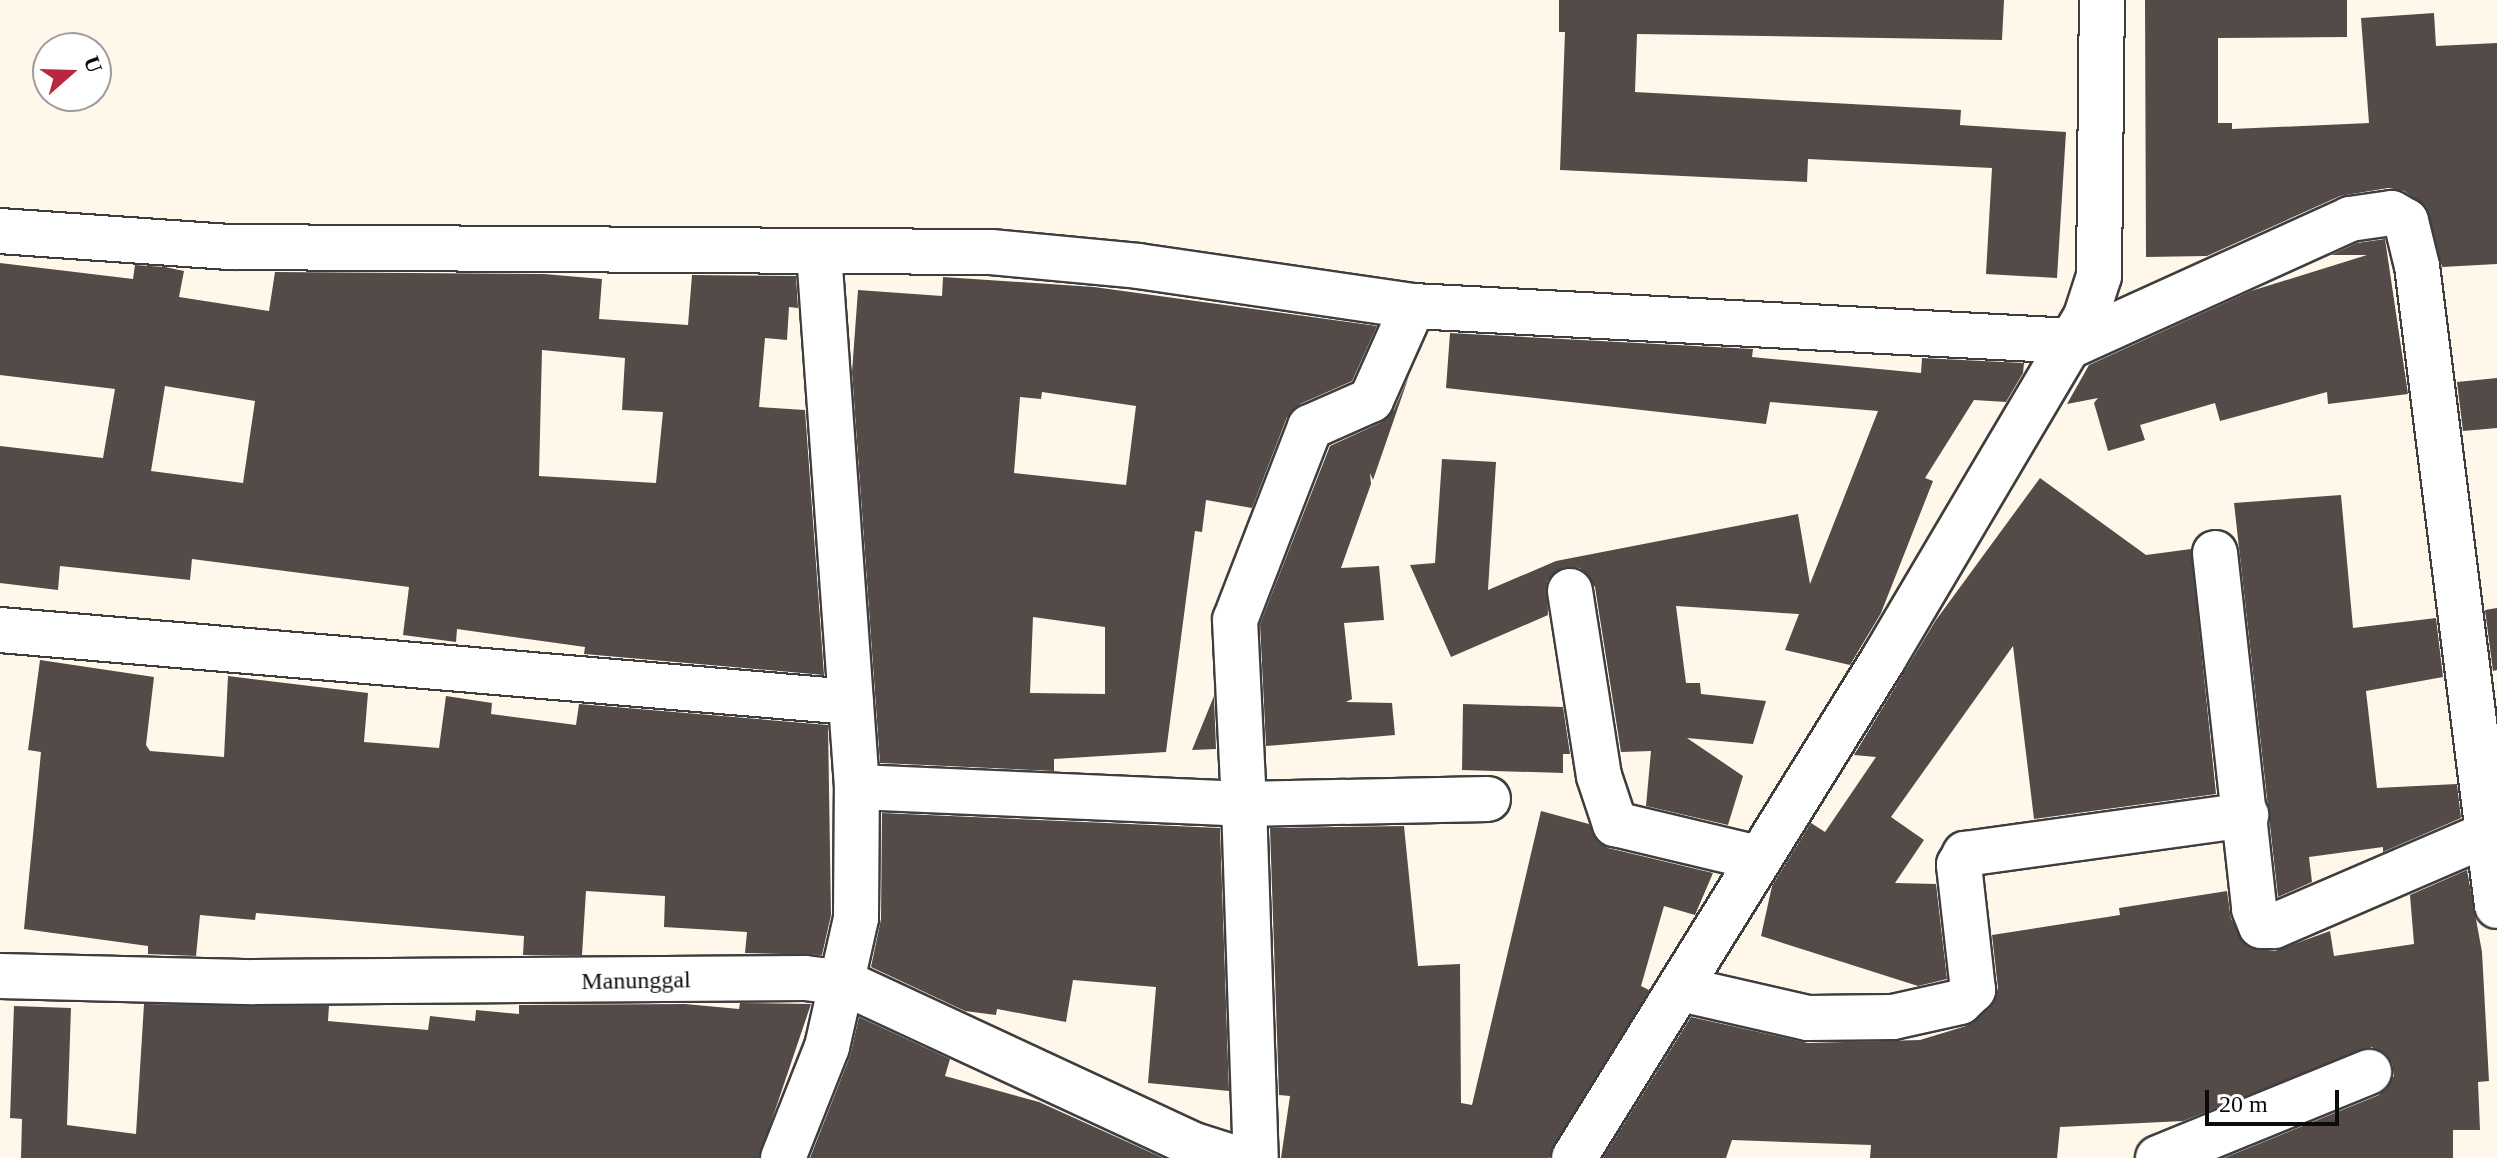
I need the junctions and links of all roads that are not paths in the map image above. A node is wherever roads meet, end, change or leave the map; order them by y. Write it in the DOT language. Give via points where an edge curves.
graph roads {
  1 [pos="2102,0"];
  2 [pos="0,231"];
  3 [pos="819,253"];
  4 [pos="1413,306"];
  5 [pos="2070,344"];
  6 [pos="2215,553"];
  7 [pos="1570,591"];
  8 [pos="0,630"];
  9 [pos="851,702"];
  10 [pos="857,787"];
  11 [pos="1488,799"];
  12 [pos="1244,804"];
  13 [pos="2246,815"];
  14 [pos="2488,834"];
  15 [pos="1758,858"];
  16 [pos="2496,897"];
  17 [pos="2497,906"];
  18 [pos="0,976"];
  19 [pos="845,983"];
  20 [pos="1681,989"];
  21 [pos="2369,1072"];
  22 [pos="783,1158"];
  23 [pos="1235,1158"];
  24 [pos="1256,1158"];
  25 [pos="1574,1158"];
  26 [pos="2158,1158"];
  1 -- 5 [label="street" via="2099,276"];
  2 -- 3 [label="street" via="231,247"];
  3 -- 4 [label="street" via="991,252 1138,266"];
  3 -- 9 [label="street"];
  4 -- 5 [label="street"];
  4 -- 12 [label="street" via="1371,400 1310,427 1235,620"];
  5 -- 14 [label="street" via="2350,219 2392,213 2406,221 2417,266"];
  5 -- 15 [label="street"];
  6 -- 13 [label="street"];
  7 -- 15 [label="street" via="1599,776 1615,824"];
  8 -- 9 [label="street"];
  9 -- 10 [label="street"];
  10 -- 12 [label="street"];
  10 -- 19 [label="street" via="856,918"];
  11 -- 12 [label="street"];
  12 -- 24 [label="street"];
  13 -- 14 [label="street" via="2256,920 2266,928"];
  13 -- 20 [label="street" via="1965,854 1959,865 1973,990 1960,1002 1893,1017 1808,1018"];
  14 -- 16 [label="street"];
  15 -- 20 [label="street"];
  16 -- 17 [label="street"];
  18 -- 19 [label="street, Manunggal" via="254,982 805,978"];
  19 -- 22 [label="street" via="827,1047"];
  19 -- 23 [label="street, Manunggal" via="1194,1145"];
  20 -- 25 [label="street"];
  21 -- 26 [label="street"];
}
